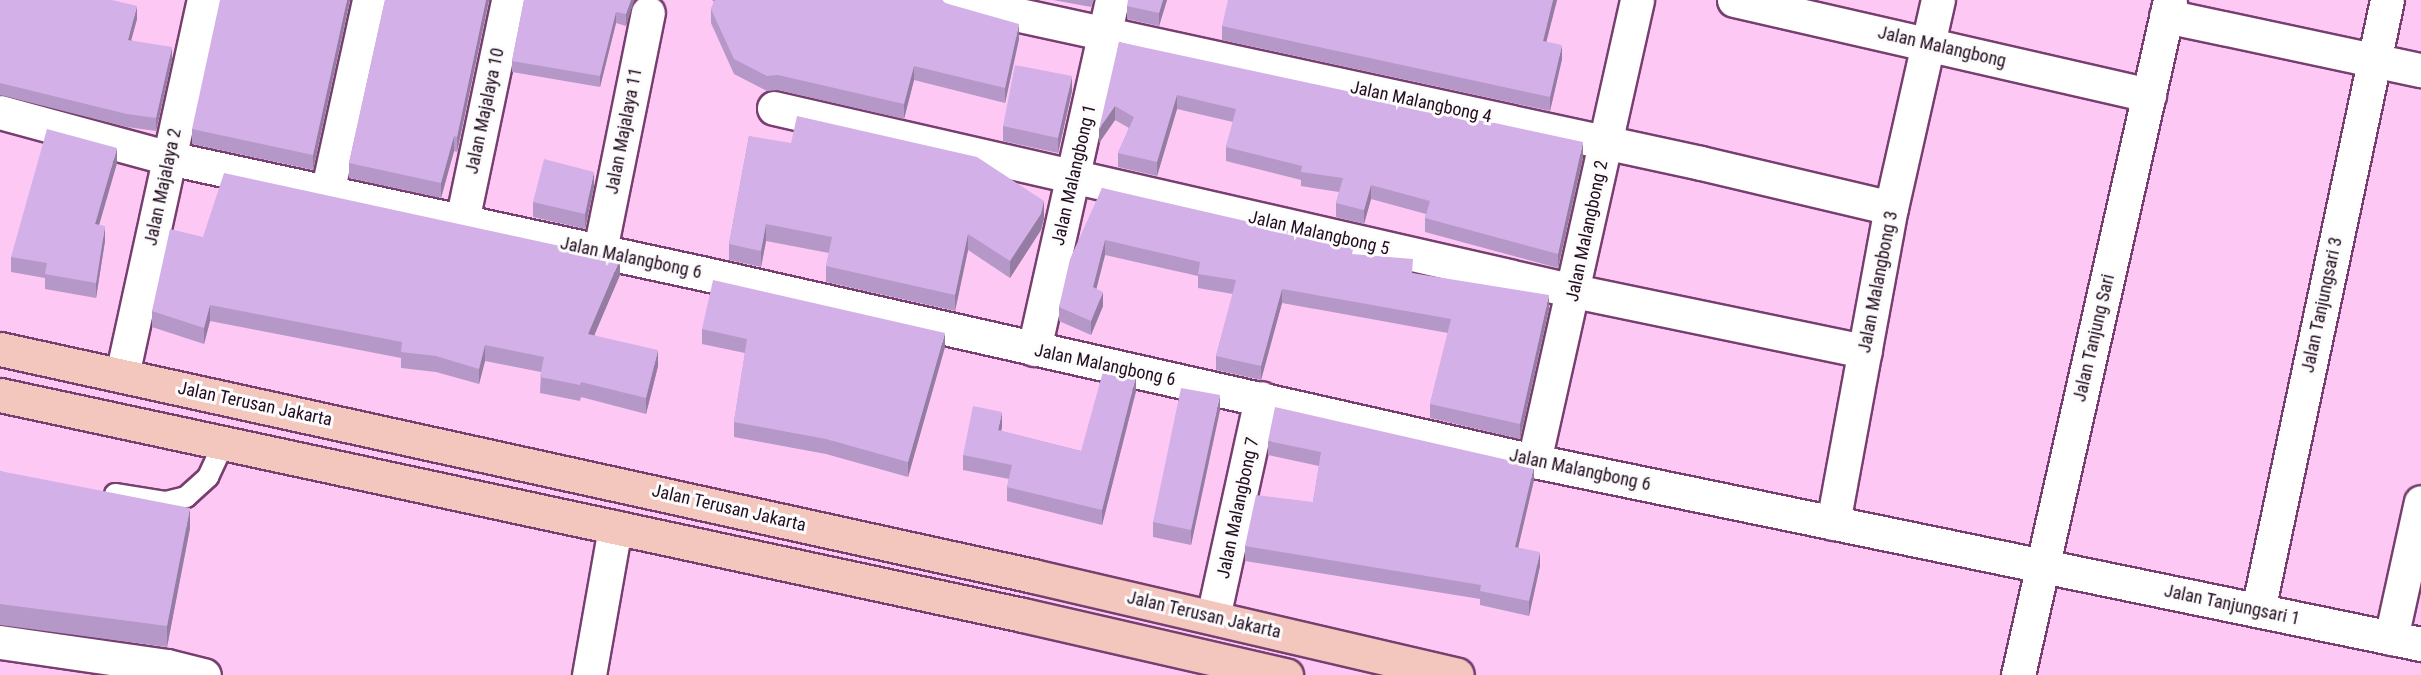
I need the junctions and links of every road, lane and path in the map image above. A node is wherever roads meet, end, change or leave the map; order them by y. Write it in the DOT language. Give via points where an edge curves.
graph roads {
  1 [pos="204,0"];
  2 [pos="369,0"];
  3 [pos="508,0"];
  4 [pos="950,0"];
  5 [pos="1112,0"];
  6 [pos="1637,0"];
  7 [pos="1734,0"];
  8 [pos="1938,0"];
  9 [pos="2387,0"];
  10 [pos="2168,8"];
  11 [pos="648,13"];
  12 [pos="1105,33"];
  13 [pos="1927,43"];
  14 [pos="2374,59"];
  15 [pos="2421,70"];
  16 [pos="2149,95"];
  17 [pos="774,108"];
  18 [pos="0,112"];
  19 [pos="1606,142"];
  20 [pos="169,158"];
  21 [pos="1074,178"];
  22 [pos="327,193"];
  23 [pos="1891,208"];
  24 [pos="462,221"];
  25 [pos="600,250"];
  26 [pos="1574,291"];
  27 [pos="0,349"];
  28 [pos="1034,349"];
  29 [pos="1865,351"];
  30 [pos="122,375"];
  31 [pos="0,395"];
  32 [pos="1261,398"];
  33 [pos="224,443"];
  34 [pos="1534,461"];
  35 [pos="100,492"];
  36 [pos="2421,502"];
  37 [pos="1833,523"];
  38 [pos="615,527"];
  39 [pos="2043,566"];
  40 [pos="1033,576"];
  41 [pos="2258,610"];
  42 [pos="1023,615"];
  43 [pos="1214,617"];
  44 [pos="2406,641"];
  45 [pos="0,642"];
  46 [pos="83,664"];
  47 [pos="1452,674"];
  48 [pos="204,675"];
  49 [pos="589,675"];
  50 [pos="1286,675"];
  51 [pos="2018,675"];
  1 -- 20 [label="street, Jalan Majalaya 2"];
  2 -- 22 [label="street"];
  3 -- 24 [label="street, Jalan Majalaya 10"];
  4 -- 12 [label="street, Jalan Malangbong 4"];
  5 -- 12 [label="street, Jalan Malangbong 1"];
  6 -- 19 [label="street, Jalan Malangbong 2"];
  7 -- 13 [label="street, Jalan Malangbong"];
  8 -- 13 [label="street, Jalan Malangbong 3"];
  9 -- 14 [label="street, Jalan Tanjungsari 3"];
  10 -- 14 [label="street"];
  10 -- 16 [label="street, Jalan Tanjung Sari"];
  11 -- 25 [label="street, Jalan Majalaya 11"];
  12 -- 19 [label="street, Jalan Malangbong 4"];
  12 -- 21 [label="street, Jalan Malangbong 1"];
  13 -- 16 [label="street, Jalan Malangbong"];
  13 -- 23 [label="street, Jalan Malangbong 3"];
  14 -- 15 [label="street"];
  14 -- 41 [label="street, Jalan Tanjungsari 3"];
  16 -- 39 [label="street, Jalan Tanjung Sari"];
  17 -- 21 [label="street, Jalan Malangbong 5"];
  18 -- 20 [label="street, Jalan Malangbong 6"];
  19 -- 23 [label="street, Jalan Malangbong 4"];
  19 -- 26 [label="street, Jalan Malangbong 2"];
  20 -- 22 [label="street, Jalan Malangbong 6"];
  20 -- 30 [label="street, Jalan Majalaya 2"];
  21 -- 26 [label="street, Jalan Malangbong 5"];
  21 -- 28 [label="street, Jalan Malangbong 1"];
  22 -- 24 [label="street, Jalan Malangbong 6"];
  23 -- 29 [label="street, Jalan Malangbong 3"];
  24 -- 25 [label="street, Jalan Malangbong 6"];
  25 -- 28 [label="street, Jalan Malangbong 6"];
  26 -- 29 [label="street, Jalan Malangbong 5"];
  26 -- 34 [label="street, Jalan Malangbong 2"];
  27 -- 30 [label="main road, Jalan Terusan Jakarta"];
  28 -- 32 [label="street, Jalan Malangbong 6"];
  29 -- 37 [label="street, Jalan Malangbong 3"];
  30 -- 40 [label="main road, Jalan Terusan Jakarta"];
  31 -- 33 [label="main road"];
  32 -- 34 [label="street, Jalan Malangbong 6"];
  32 -- 43 [label="street, Jalan Malangbong 7"];
  33 -- 35 [label="lane" via="208,477 186,497 166,502"];
  33 -- 38 [label="main road"];
  34 -- 37 [label="street, Jalan Malangbong 6"];
  36 -- 44 [label="street"];
  37 -- 39 [label="street, Jalan Malangbong 6"];
  38 -- 42 [label="main road"];
  38 -- 49 [label="street"];
  39 -- 41 [label="street, Jalan Tanjungsari 1"];
  39 -- 51 [label="street, Jalan Tanjung Sari"];
  40 -- 42 [label="main road"];
  40 -- 43 [label="main road, Jalan Terusan Jakarta"];
  41 -- 44 [label="street, Jalan Tanjungsari 1"];
  42 -- 50 [label="main road"];
  43 -- 47 [label="main road, Jalan Terusan Jakarta"];
  45 -- 46 [label="street"];
  46 -- 48 [label="street"];
}
